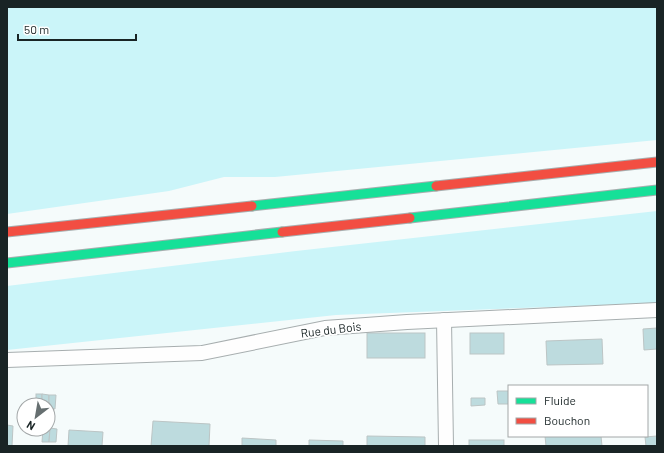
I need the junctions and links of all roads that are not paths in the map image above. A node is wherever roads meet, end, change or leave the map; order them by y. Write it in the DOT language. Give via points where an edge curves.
graph roads {
  1 [pos="657,162"];
  2 [pos="657,190"];
  3 [pos="7,232"];
  4 [pos="7,263"];
  5 [pos="657,310"];
  6 [pos="444,320"];
  7 [pos="7,360"];
  8 [pos="446,446"];
  1 -- 3 [label="highway"];
  2 -- 4 [label="highway"];
  5 -- 6 [label="street, Rue du Bois"];
  6 -- 7 [label="street, Rue du Bois" via="325,328 202,354"];
  6 -- 8 [label="street"];
}
